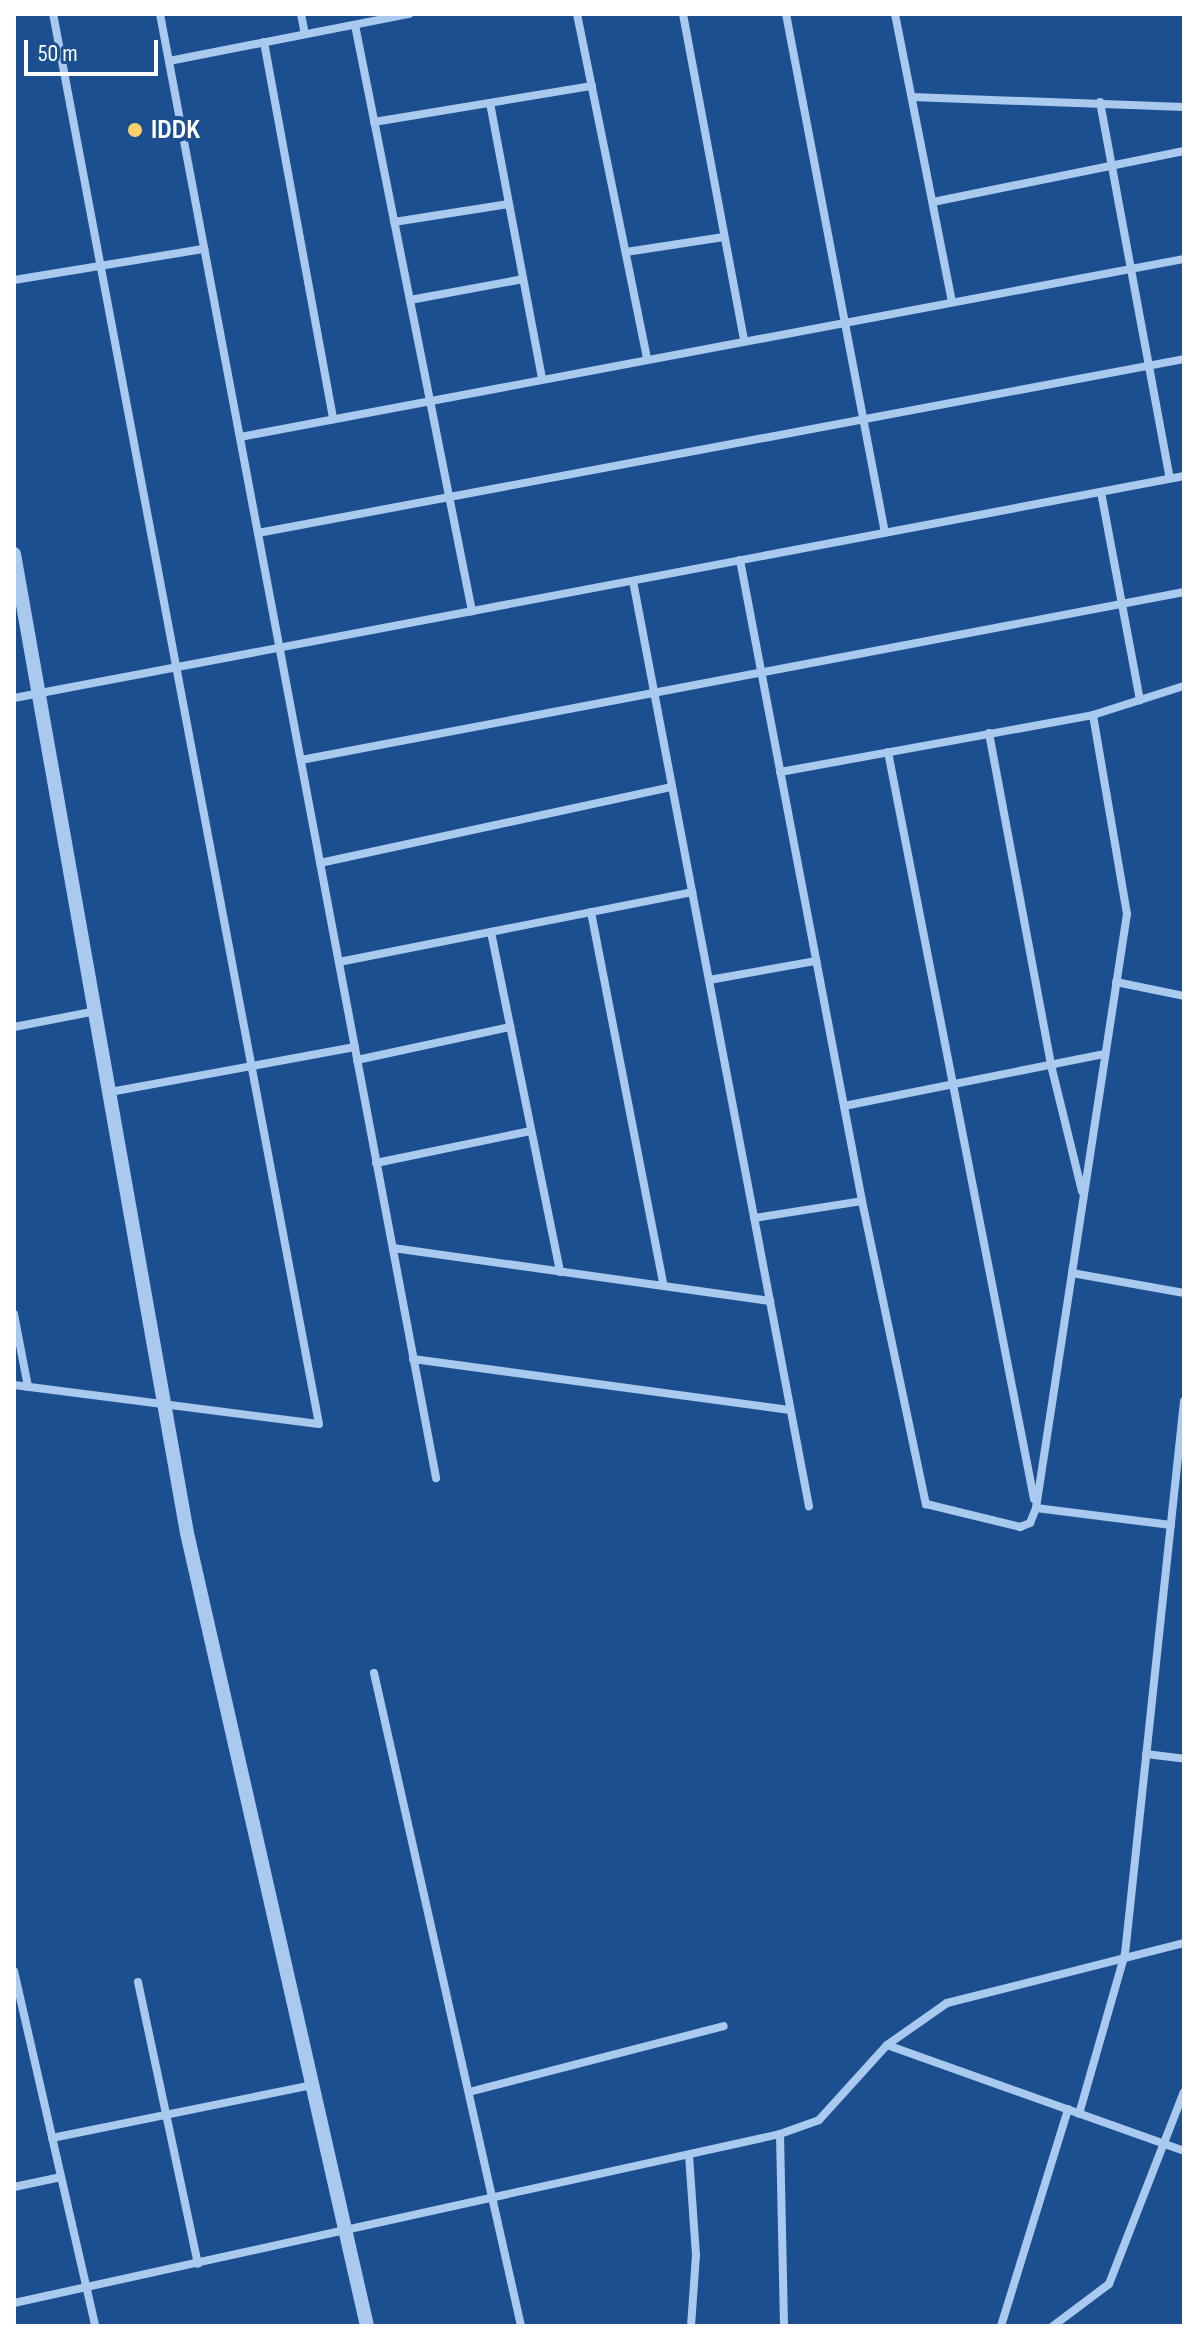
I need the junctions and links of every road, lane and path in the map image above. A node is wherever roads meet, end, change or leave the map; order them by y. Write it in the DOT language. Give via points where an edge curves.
graph roads {
  1 [pos="53,14"];
  2 [pos="160,14"];
  3 [pos="301,14"];
  4 [pos="409,14"];
  5 [pos="577,14"];
  6 [pos="683,14"];
  7 [pos="786,14"];
  8 [pos="895,14"];
  9 [pos="355,25"];
  10 [pos="305,34"];
  11 [pos="264,42"];
  12 [pos="169,61"];
  13 [pos="592,86"];
  14 [pos="912,97"];
  15 [pos="1100,102"];
  16 [pos="490,103"];
  17 [pos="1184,107"];
  18 [pos="374,122"];
  19 [pos="1184,151"];
  20 [pos="1109,163"];
  21 [pos="933,202"];
  22 [pos="509,204"];
  23 [pos="394,222"];
  24 [pos="724,237"];
  25 [pos="204,249"];
  26 [pos="626,252"];
  27 [pos="1184,259"];
  28 [pos="100,267"];
  29 [pos="1129,270"];
  30 [pos="523,279"];
  31 [pos="14,280"];
  32 [pos="410,300"];
  33 [pos="952,301"];
  34 [pos="845,320"];
  35 [pos="744,339"];
  36 [pos="647,357"];
  37 [pos="1184,359"];
  38 [pos="1147,367"];
  39 [pos="542,378"];
  40 [pos="430,401"];
  41 [pos="333,419"];
  42 [pos="865,420"];
  43 [pos="240,437"];
  44 [pos="1184,476"];
  45 [pos="1170,478"];
  46 [pos="1101,492"];
  47 [pos="449,497"];
  48 [pos="258,533"];
  49 [pos="885,533"];
  50 [pos="14,554"];
  51 [pos="740,560"];
  52 [pos="633,581"];
  53 [pos="1184,592"];
  54 [pos="1120,604"];
  55 [pos="472,611"];
  56 [pos="279,647"];
  57 [pos="176,667"];
  58 [pos="761,673"];
  59 [pos="1184,686"];
  60 [pos="40,693"];
  61 [pos="654,694"];
  62 [pos="14,698"];
  63 [pos="1140,700"];
  64 [pos="1093,715"];
  65 [pos="989,733"];
  66 [pos="888,752"];
  67 [pos="301,760"];
  68 [pos="780,772"];
  69 [pos="672,787"];
  70 [pos="320,863"];
  71 [pos="692,892"];
  72 [pos="591,912"];
  73 [pos="491,932"];
  74 [pos="816,961"];
  75 [pos="339,962"];
  76 [pos="709,980"];
  77 [pos="1116,982"];
  78 [pos="1184,996"];
  79 [pos="96,1011"];
  80 [pos="14,1027"];
  81 [pos="510,1027"];
  82 [pos="355,1047"];
  83 [pos="1105,1054"];
  84 [pos="357,1060"];
  85 [pos="1051,1065"];
  86 [pos="252,1066"];
  87 [pos="950,1084"];
  88 [pos="110,1092"];
  89 [pos="844,1106"];
  90 [pos="531,1131"];
  91 [pos="376,1163"];
  92 [pos="1083,1196"];
  93 [pos="862,1201"];
  94 [pos="754,1218"];
  95 [pos="393,1248"];
  96 [pos="560,1272"];
  97 [pos="1072,1273"];
  98 [pos="664,1286"];
  99 [pos="1184,1293"];
  100 [pos="770,1301"];
  101 [pos="14,1314"];
  102 [pos="413,1359"];
  103 [pos="14,1385"];
  104 [pos="28,1387"];
  105 [pos="1184,1401"];
  106 [pos="163,1404"];
  107 [pos="790,1410"];
  108 [pos="436,1478"];
  109 [pos="809,1506"];
  110 [pos="1036,1508"];
  111 [pos="1171,1525"];
  112 [pos="374,1673"];
  113 [pos="1146,1754"];
  114 [pos="1184,1759"];
  115 [pos="1184,1943"];
  116 [pos="1125,1954"];
  117 [pos="14,1971"];
  118 [pos="138,1982"];
  119 [pos="724,2026"];
  120 [pos="887,2045"];
  121 [pos="312,2085"];
  122 [pos="469,2092"];
  123 [pos="1184,2092"];
  124 [pos="1068,2109"];
  125 [pos="1079,2114"];
  126 [pos="166,2115"];
  127 [pos="780,2134"];
  128 [pos="52,2138"];
  129 [pos="1167,2145"];
  130 [pos="1184,2151"];
  131 [pos="689,2155"];
  132 [pos="61,2177"];
  133 [pos="14,2187"];
  134 [pos="494,2201"];
  135 [pos="345,2232"];
  136 [pos="198,2264"];
  137 [pos="87,2287"];
  138 [pos="14,2303"];
  139 [pos="95,2326"];
  140 [pos="367,2326"];
  141 [pos="521,2326"];
  142 [pos="691,2326"];
  143 [pos="784,2326"];
  144 [pos="1001,2326"];
  145 [pos="1053,2326"];
  1 -- 28 [label="street"];
  2 -- 12 [label="street"];
  3 -- 10 [label="street"];
  4 -- 9 [label="street"];
  5 -- 13 [label="street"];
  6 -- 24 [label="street"];
  7 -- 34 [label="street"];
  8 -- 14 [label="street"];
  9 -- 10 [label="street"];
  9 -- 18 [label="street"];
  10 -- 11 [label="street"];
  11 -- 12 [label="street"];
  11 -- 41 [label="street"];
  12 -- 25 [label="street"];
  13 -- 16 [label="street"];
  13 -- 26 [label="street"];
  14 -- 15 [label="street"];
  14 -- 21 [label="street"];
  15 -- 17 [label="street"];
  15 -- 20 [label="street"];
  16 -- 18 [label="street"];
  16 -- 22 [label="street"];
  18 -- 23 [label="street"];
  19 -- 20 [label="street"];
  20 -- 21 [label="street"];
  20 -- 29 [label="street"];
  21 -- 33 [label="street"];
  22 -- 23 [label="street"];
  22 -- 30 [label="street"];
  23 -- 32 [label="street"];
  24 -- 26 [label="street"];
  24 -- 35 [label="street"];
  25 -- 28 [label="street"];
  25 -- 43 [label="street"];
  26 -- 36 [label="street"];
  27 -- 29 [label="street"];
  28 -- 31 [label="street"];
  28 -- 57 [label="street"];
  29 -- 33 [label="street"];
  29 -- 38 [label="street"];
  30 -- 32 [label="street"];
  30 -- 39 [label="street"];
  32 -- 40 [label="street"];
  33 -- 34 [label="street"];
  34 -- 35 [label="street"];
  34 -- 42 [label="street"];
  35 -- 36 [label="street"];
  36 -- 39 [label="street"];
  37 -- 38 [label="street"];
  38 -- 42 [label="street"];
  38 -- 45 [label="street"];
  39 -- 40 [label="street"];
  40 -- 41 [label="street"];
  40 -- 47 [label="street"];
  41 -- 43 [label="street"];
  42 -- 47 [label="street"];
  42 -- 49 [label="street"];
  43 -- 48 [label="street"];
  44 -- 45 [label="street"];
  45 -- 46 [label="street"];
  46 -- 49 [label="street"];
  46 -- 54 [label="street"];
  47 -- 48 [label="street"];
  47 -- 55 [label="street"];
  48 -- 56 [label="street"];
  49 -- 51 [label="street"];
  50 -- 60 [label="street"];
  51 -- 52 [label="street"];
  51 -- 58 [label="street"];
  52 -- 55 [label="street"];
  52 -- 61 [label="street"];
  53 -- 54 [label="street"];
  54 -- 58 [label="street"];
  54 -- 63 [label="street"];
  55 -- 56 [label="street"];
  56 -- 57 [label="street"];
  56 -- 67 [label="street"];
  57 -- 60 [label="street"];
  57 -- 86 [label="street"];
  58 -- 61 [label="street"];
  58 -- 68 [label="street"];
  59 -- 63 [label="street"];
  60 -- 62 [label="street"];
  60 -- 79 [label="street"];
  61 -- 67 [label="street"];
  61 -- 69 [label="street"];
  63 -- 64 [label="street"];
  64 -- 65 [label="street"];
  64 -- 77 [label="street" via="1127,914"];
  65 -- 66 [label="street"];
  65 -- 85 [label="street"];
  66 -- 68 [label="street"];
  66 -- 87 [label="street"];
  67 -- 70 [label="street"];
  68 -- 74 [label="street"];
  69 -- 70 [label="street"];
  69 -- 71 [label="street"];
  70 -- 75 [label="street"];
  71 -- 72 [label="street"];
  71 -- 76 [label="street"];
  72 -- 73 [label="street"];
  72 -- 98 [label="street"];
  73 -- 75 [label="street"];
  73 -- 81 [label="street"];
  74 -- 76 [label="street"];
  74 -- 89 [label="street"];
  75 -- 82 [label="street"];
  76 -- 94 [label="street"];
  77 -- 78 [label="street"];
  77 -- 83 [label="street"];
  79 -- 80 [label="street"];
  79 -- 88 [label="street"];
  81 -- 84 [label="street"];
  81 -- 90 [label="street"];
  82 -- 84 [label="street"];
  82 -- 86 [label="street"];
  83 -- 85 [label="street"];
  83 -- 92 [label="street"];
  84 -- 91 [label="street"];
  85 -- 87 [label="street"];
  85 -- 92 [label="street"];
  86 -- 88 [label="street"];
  86 -- 106 [label="street" via="319,1424"];
  87 -- 89 [label="street"];
  87 -- 110 [label="street"];
  88 -- 106 [label="street"];
  89 -- 93 [label="street"];
  90 -- 91 [label="street"];
  90 -- 96 [label="street"];
  91 -- 95 [label="street"];
  92 -- 97 [label="street"];
  93 -- 94 [label="street"];
  93 -- 110 [label="street" via="926,1504 1020,1527 1030,1523"];
  94 -- 100 [label="street"];
  95 -- 96 [label="street"];
  95 -- 102 [label="street"];
  96 -- 98 [label="street"];
  97 -- 99 [label="street"];
  97 -- 110 [label="street"];
  98 -- 100 [label="street"];
  100 -- 107 [label="street"];
  101 -- 104 [label="street"];
  102 -- 107 [label="street"];
  102 -- 108 [label="street"];
  103 -- 104 [label="street"];
  104 -- 106 [label="street"];
  105 -- 111 [label="street"];
  106 -- 121 [label="street" via="187,1533"];
  107 -- 109 [label="street"];
  110 -- 111 [label="street"];
  111 -- 113 [label="street"];
  112 -- 122 [label="street"];
  113 -- 114 [label="street"];
  113 -- 116 [label="street"];
  115 -- 116 [label="street"];
  116 -- 120 [label="street" via="947,2003"];
  116 -- 125 [label="street"];
  117 -- 128 [label="street"];
  118 -- 126 [label="street"];
  119 -- 122 [label="street"];
  120 -- 124 [label="street"];
  120 -- 127 [label="street" via="819,2120"];
  121 -- 126 [label="street"];
  121 -- 135 [label="street"];
  122 -- 134 [label="street"];
  123 -- 129 [label="street"];
  124 -- 125 [label="street"];
  124 -- 144 [label="street"];
  125 -- 129 [label="street"];
  126 -- 128 [label="street"];
  126 -- 136 [label="street"];
  127 -- 131 [label="street"];
  127 -- 143 [label="street"];
  128 -- 132 [label="street"];
  129 -- 130 [label="street"];
  129 -- 145 [label="street" via="1109,2284"];
  131 -- 134 [label="street"];
  131 -- 142 [label="street" via="696,2255"];
  132 -- 133 [label="street"];
  132 -- 137 [label="street"];
  134 -- 135 [label="street"];
  134 -- 141 [label="street"];
  135 -- 136 [label="street"];
  135 -- 140 [label="street"];
  136 -- 137 [label="street"];
  137 -- 138 [label="street"];
  137 -- 139 [label="street"];
}
